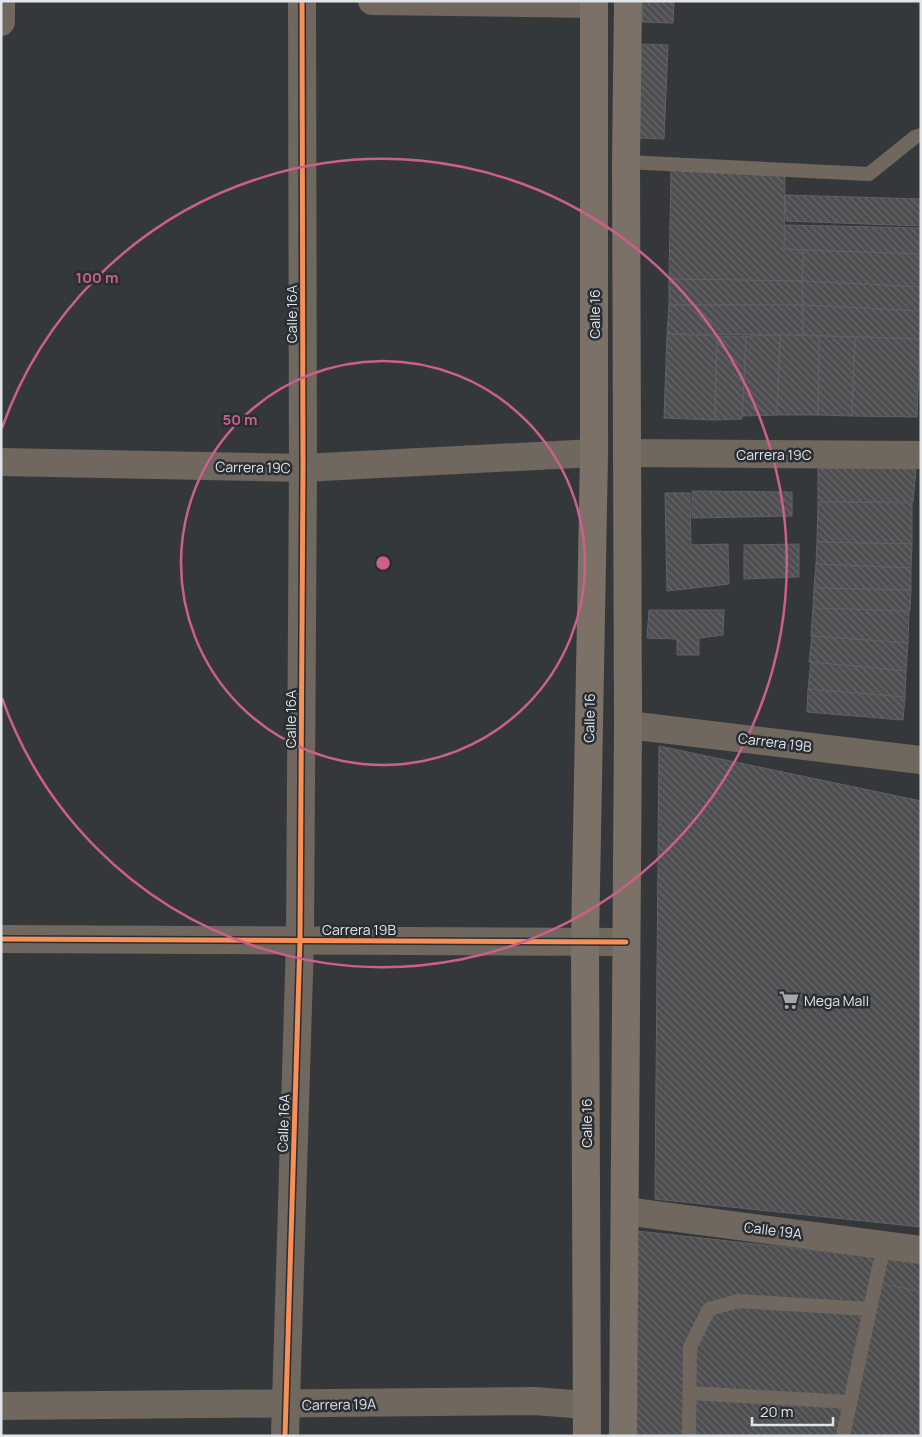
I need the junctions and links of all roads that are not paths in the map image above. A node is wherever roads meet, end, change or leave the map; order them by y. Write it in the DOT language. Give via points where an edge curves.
graph roads {
  1 [pos="2,1"];
  2 [pos="302,1"];
  3 [pos="372,1"];
  4 [pos="628,1"];
  5 [pos="594,3"];
  6 [pos="1,22"];
  7 [pos="921,135"];
  8 [pos="626,162"];
  9 [pos="628,452"];
  10 [pos="594,453"];
  11 [pos="921,455"];
  12 [pos="1,462"];
  13 [pos="302,468"];
  14 [pos="628,725"];
  15 [pos="921,760"];
  16 [pos="1,939"];
  17 [pos="300,940"];
  18 [pos="585,942"];
  19 [pos="626,942"];
  20 [pos="625,1211"];
  21 [pos="884,1245"];
  22 [pos="921,1250"];
  23 [pos="870,1309"];
  24 [pos="690,1393"];
  25 [pos="850,1402"];
  26 [pos="286,1404"];
  27 [pos="586,1405"];
  28 [pos="1,1406"];
  29 [pos="285,1436"];
  30 [pos="586,1436"];
  31 [pos="623,1436"];
  32 [pos="689,1436"];
  33 [pos="843,1436"];
  1 -- 6 [label="street"];
  2 -- 13 [label="street, Calle 16A"];
  3 -- 5 [label="street"];
  4 -- 8 [label="main road"];
  5 -- 10 [label="main road, Calle 16"];
  7 -- 8 [label="lane" via="869,174"];
  8 -- 9 [label="main road"];
  9 -- 11 [label="street, Carrera 19C"];
  9 -- 14 [label="main road"];
  10 -- 13 [label="street, Carrera 19C"];
  10 -- 18 [label="main road, Calle 16"];
  12 -- 13 [label="street, Carrera 19C"];
  13 -- 17 [label="street, Calle 16A"];
  14 -- 15 [label="street, Carrera 19B"];
  14 -- 19 [label="main road"];
  16 -- 17 [label="street, Carrera 19B"];
  17 -- 18 [label="street, Carrera 19B"];
  17 -- 26 [label="street, Calle 16A"];
  18 -- 19 [label="street, Carrera 19B"];
  18 -- 27 [label="main road, Calle 16"];
  19 -- 20 [label="main road"];
  20 -- 21 [label="street, Calle 19A"];
  20 -- 31 [label="main road"];
  21 -- 22 [label="street, Calle 19A"];
  21 -- 23 [label="lane"];
  23 -- 24 [label="lane" via="738,1301 709,1309 690,1347"];
  23 -- 25 [label="lane"];
  24 -- 25 [label="lane"];
  24 -- 32 [label="lane"];
  25 -- 33 [label="lane"];
  26 -- 27 [label="street, Carrera 19A" via="534,1401"];
  26 -- 28 [label="street, Carrera 19A"];
  26 -- 29 [label="street, Calle 16A"];
  27 -- 30 [label="main road, Calle 16"];
}
